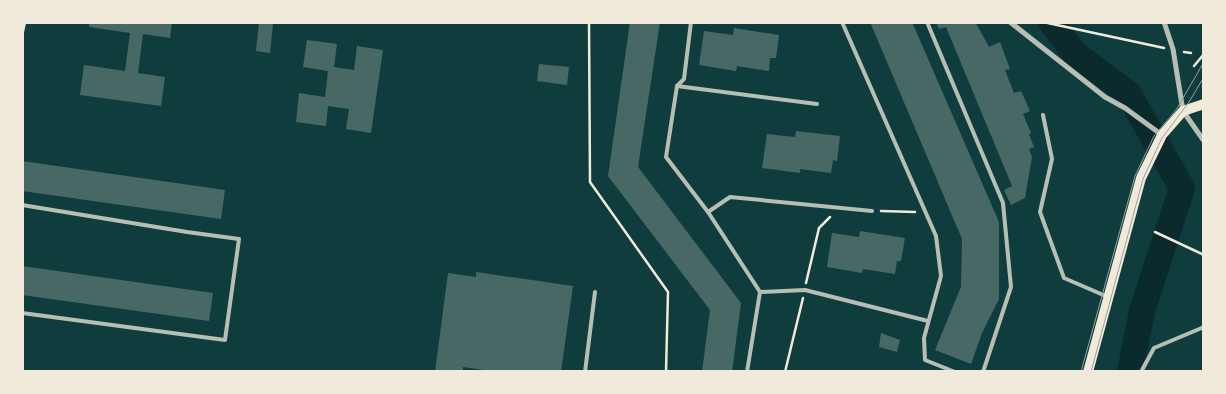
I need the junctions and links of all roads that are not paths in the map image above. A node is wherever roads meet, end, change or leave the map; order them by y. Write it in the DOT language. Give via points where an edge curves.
graph roads {
  1 [pos="692,22"];
  2 [pos="842,22"];
  3 [pos="927,22"];
  4 [pos="1010,22"];
  5 [pos="1164,22"];
  6 [pos="677,86"];
  7 [pos="817,104"];
  8 [pos="1204,104"];
  9 [pos="1183,111"];
  10 [pos="1043,115"];
  11 [pos="1160,134"];
  12 [pos="1204,140"];
  13 [pos="22,205"];
  14 [pos="872,211"];
  15 [pos="708,212"];
  16 [pos="595,292"];
  17 [pos="760,292"];
  18 [pos="1108,297"];
  19 [pos="22,313"];
  20 [pos="928,321"];
  21 [pos="1204,327"];
  22 [pos="585,372"];
  23 [pos="747,372"];
  24 [pos="955,372"];
  25 [pos="983,372"];
  26 [pos="1088,372"];
  27 [pos="1141,372"];
  1 -- 6 [label="lane" via="684,79"];
  2 -- 20 [label="lane" via="936,236 941,276"];
  3 -- 25 [label="lane" via="1003,203 1011,287"];
  4 -- 11 [label="street" via="1105,97"];
  5 -- 9 [label="street" via="1173,49"];
  6 -- 7 [label="lane"];
  6 -- 15 [label="lane" via="666,157"];
  8 -- 9 [label="main road"];
  9 -- 11 [label="main road"];
  9 -- 12 [label="street"];
  10 -- 18 [label="lane" via="1052,160 1040,212 1064,278"];
  11 -- 18 [label="main road" via="1141,178"];
  13 -- 19 [label="lane" via="239,239 225,340"];
  14 -- 15 [label="lane" via="730,197"];
  15 -- 17 [label="lane"];
  16 -- 22 [label="lane"];
  17 -- 20 [label="lane" via="805,290"];
  17 -- 23 [label="lane"];
  18 -- 26 [label="main road"];
  20 -- 24 [label="lane" via="924,338 925,360"];
  21 -- 27 [label="lane" via="1154,348"];
}
